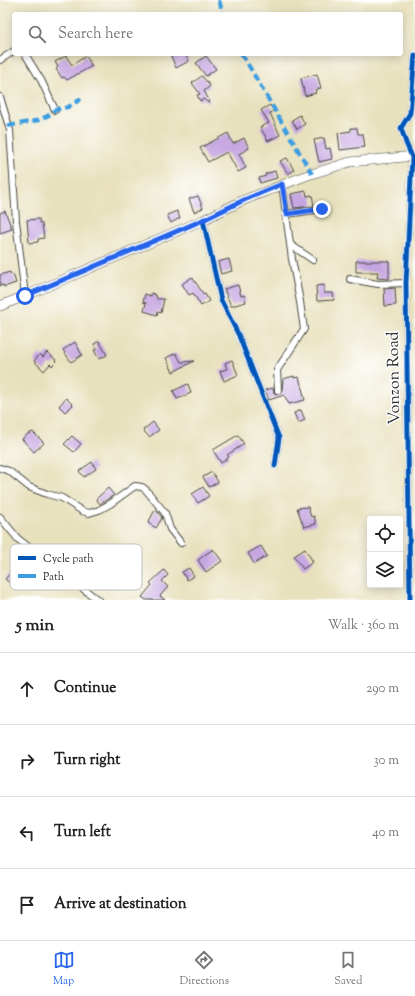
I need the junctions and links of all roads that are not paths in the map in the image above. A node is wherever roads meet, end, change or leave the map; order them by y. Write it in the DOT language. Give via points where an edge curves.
graph roads {
  1 [pos="12,52"];
  2 [pos="415,55"];
  3 [pos="26,56"];
  4 [pos="0,60"];
  5 [pos="0,97"];
  6 [pos="55,110"];
  7 [pos="414,156"];
  8 [pos="282,184"];
  9 [pos="322,209"];
  10 [pos="287,214"];
  11 [pos="203,220"];
  12 [pos="290,245"];
  13 [pos="313,260"];
  14 [pos="350,279"];
  15 [pos="406,283"];
  16 [pos="25,296"];
  17 [pos="0,306"];
  18 [pos="278,390"];
  19 [pos="275,466"];
  20 [pos="0,468"];
  21 [pos="0,517"];
  22 [pos="180,543"];
  23 [pos="25,544"];
  24 [pos="85,590"];
  25 [pos="98,600"];
  26 [pos="410,600"];
  1 -- 4 [label="street"];
  2 -- 7 [label="street" via="410,113 401,128"];
  3 -- 6 [label="street" via="42,80"];
  5 -- 16 [label="street" via="10,130 16,221"];
  7 -- 8 [label="main road" via="350,162"];
  7 -- 15 [label="street, Vonzon Road"];
  8 -- 10 [label="street"];
  8 -- 11 [label="main road"];
  9 -- 10 [label="street"];
  10 -- 12 [label="street"];
  11 -- 16 [label="main road"];
  11 -- 19 [label="street" via="221,300 239,336 279,438"];
  12 -- 13 [label="street"];
  12 -- 18 [label="street" via="304,329 277,370"];
  14 -- 15 [label="street" via="378,284"];
  15 -- 26 [label="street, Vonzon Road"];
  16 -- 17 [label="main road"];
  20 -- 22 [label="street" via="9,471 29,487 62,498 88,513 110,504 135,486 142,487 165,513 170,529"];
  21 -- 23 [label="street"];
  24 -- 25 [label="street"];
}
